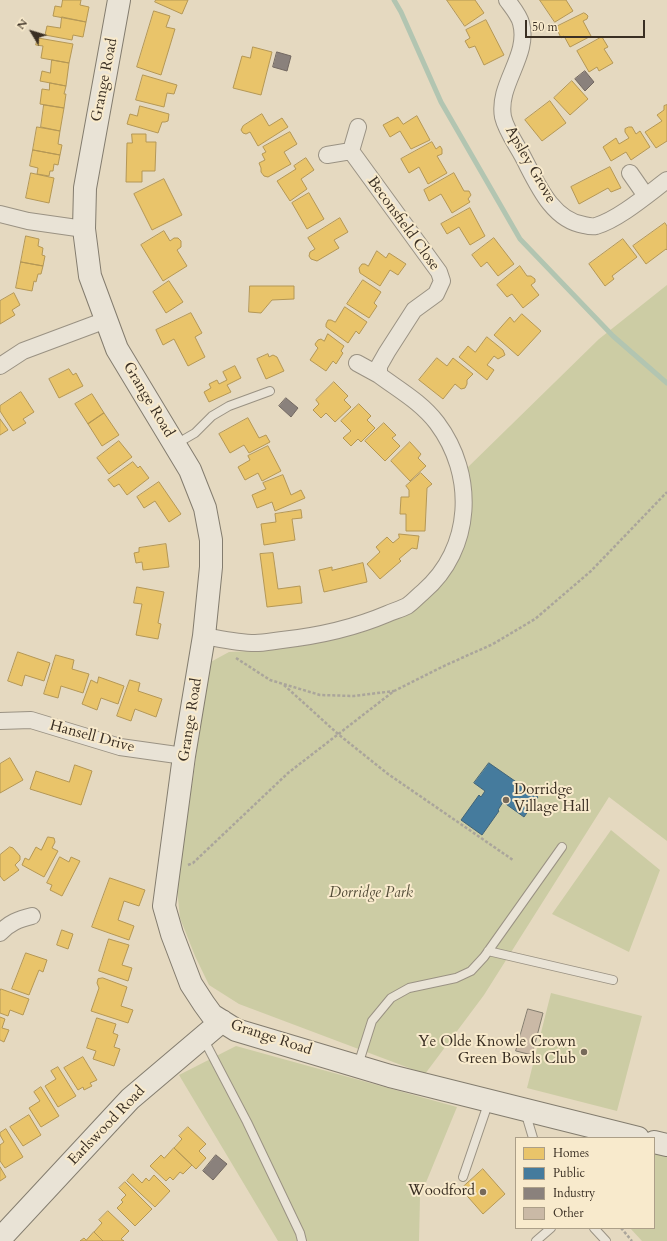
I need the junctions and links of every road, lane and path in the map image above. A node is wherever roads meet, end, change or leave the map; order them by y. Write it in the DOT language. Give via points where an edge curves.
graph roads {
  1 [pos="120,0"];
  2 [pos="507,0"];
  3 [pos="358,127"];
  4 [pos="351,151"];
  5 [pos="327,155"];
  6 [pos="630,173"];
  7 [pos="667,180"];
  8 [pos="646,196"];
  9 [pos="0,214"];
  10 [pos="84,228"];
  11 [pos="106,320"];
  12 [pos="357,363"];
  13 [pos="0,366"];
  14 [pos="379,375"];
  15 [pos="270,391"];
  16 [pos="176,445"];
  17 [pos="667,492"];
  18 [pos="204,636"];
  19 [pos="226,639"];
  20 [pos="284,685"];
  21 [pos="394,691"];
  22 [pos="0,721"];
  23 [pos="338,734"];
  24 [pos="184,756"];
  25 [pos="562,847"];
  26 [pos="512,860"];
  27 [pos="168,873"];
  28 [pos="32,916"];
  29 [pos="0,933"];
  30 [pos="488,951"];
  31 [pos="613,980"];
  32 [pos="222,1021"];
  33 [pos="202,1037"];
  34 [pos="358,1065"];
  35 [pos="489,1101"];
  36 [pos="526,1110"];
  37 [pos="533,1137"];
  38 [pos="634,1137"];
  39 [pos="655,1142"];
  40 [pos="667,1145"];
  41 [pos="463,1177"];
  42 [pos="550,1229"];
  43 [pos="595,1229"];
  44 [pos="622,1229"];
  45 [pos="0,1239"];
  46 [pos="302,1241"];
  47 [pos="536,1241"];
  48 [pos="606,1241"];
  49 [pos="632,1241"];
  1 -- 10 [label="main road, Grange Road" via="85,188"];
  2 -- 8 [label="street, Apsley Grove" via="521,22 523,34 515,65 505,89 503,117 541,190 554,208 568,221 594,227 613,219"];
  3 -- 4 [label="street"];
  4 -- 5 [label="street"];
  4 -- 14 [label="street, Beconsfield Close" via="439,272 442,281 436,294 414,310 384,356 379,366"];
  6 -- 8 [label="street"];
  7 -- 8 [label="street, Apsley Grove"];
  9 -- 10 [label="street" via="28,221"];
  10 -- 11 [label="main road, Grange Road" via="90,276"];
  11 -- 13 [label="street" via="23,351"];
  11 -- 16 [label="main road, Grange Road" via="117,349"];
  12 -- 14 [label="street"];
  14 -- 19 [label="street" via="414,400 437,424 450,446 459,469 463,488 463,512 456,547 448,564 435,581 407,606 341,630 256,643"];
  15 -- 16 [label="lane" via="228,406"];
  16 -- 18 [label="main road, Grange Road" via="200,493 211,540"];
  17 -- 21 [label="path" via="591,571 535,619 493,644 446,664"];
  18 -- 19 [label="street"];
  18 -- 24 [label="main road, Grange Road"];
  19 -- 20 [label="path" via="226,651 270,680"];
  20 -- 21 [label="path" via="320,695 354,696"];
  20 -- 23 [label="path"];
  21 -- 23 [label="path"];
  22 -- 24 [label="street, Hansell Drive" via="31,720 120,747"];
  23 -- 26 [label="path" via="388,774"];
  23 -- 27 [label="path" via="288,773 193,863"];
  24 -- 27 [label="main road, Grange Road"];
  25 -- 30 [label="lane"];
  27 -- 32 [label="main road, Grange Road" via="164,906 172,934 191,984 212,1015"];
  28 -- 29 [label="street" via="17,920"];
  30 -- 31 [label="lane"];
  30 -- 34 [label="lane" via="471,971 456,978 409,988 391,998 372,1020"];
  32 -- 33 [label="main road, Earlswood Road"];
  32 -- 34 [label="main road, Grange Road" via="236,1030"];
  33 -- 45 [label="main road, Earlswood Road" via="130,1099"];
  33 -- 46 [label="lane" via="250,1129"];
  34 -- 35 [label="main road, Grange Road" via="390,1076"];
  35 -- 36 [label="main road, Grange Road"];
  35 -- 41 [label="lane"];
  36 -- 37 [label="lane"];
  36 -- 38 [label="main road, Grange Road"];
  39 -- 40 [label="main road"];
  42 -- 47 [label="lane"];
  43 -- 48 [label="lane"];
  44 -- 49 [label="path"];
}
